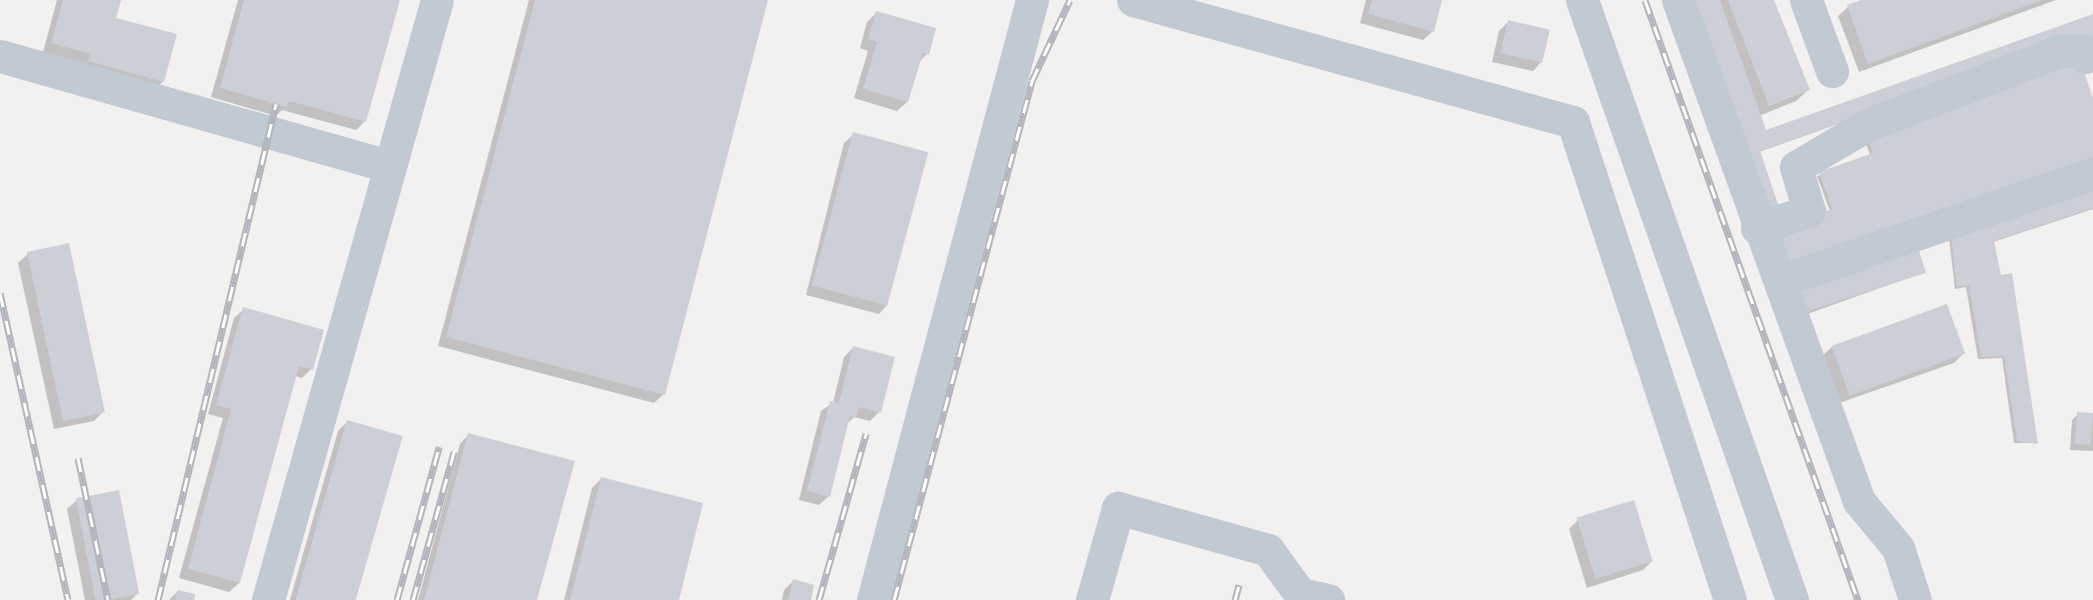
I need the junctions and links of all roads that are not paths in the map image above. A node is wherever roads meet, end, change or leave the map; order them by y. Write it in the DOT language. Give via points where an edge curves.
graph roads {
  1 [pos="437,0"];
  2 [pos="1032,0"];
  3 [pos="1133,0"];
  4 [pos="1582,0"];
  5 [pos="1678,0"];
  6 [pos="1815,3"];
  7 [pos="0,57"];
  8 [pos="2090,64"];
  9 [pos="1832,71"];
  10 [pos="390,166"];
  11 [pos="2093,173"];
  12 [pos="1757,228"];
  13 [pos="1780,281"];
  14 [pos="268,600"];
  15 [pos="873,600"];
  16 [pos="1092,600"];
  17 [pos="1328,600"];
  18 [pos="1730,600"];
  19 [pos="1792,600"];
  20 [pos="1915,600"];
  1 -- 10 [label="lane"];
  2 -- 15 [label="lane"];
  3 -- 18 [label="lane" via="1574,122"];
  4 -- 19 [label="lane"];
  5 -- 12 [label="lane"];
  6 -- 9 [label="lane"];
  7 -- 10 [label="lane"];
  8 -- 12 [label="lane" via="2083,50 2060,51 1858,129 1796,167 1809,210"];
  10 -- 14 [label="lane"];
  11 -- 13 [label="lane"];
  12 -- 13 [label="lane"];
  13 -- 20 [label="lane" via="1859,501 1898,548"];
  16 -- 17 [label="lane" via="1118,508 1268,550 1300,594"];
}
